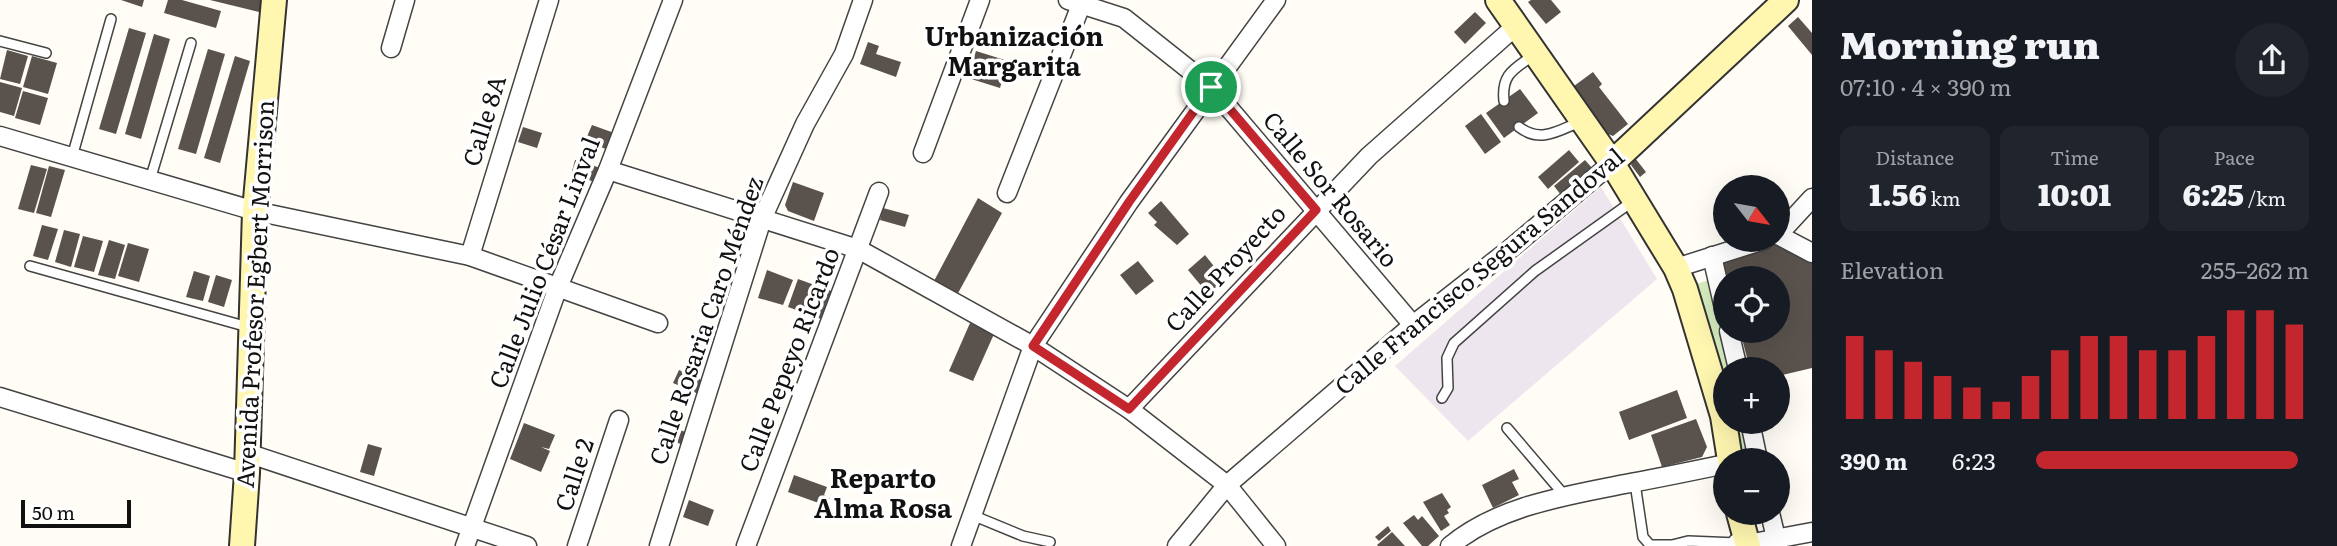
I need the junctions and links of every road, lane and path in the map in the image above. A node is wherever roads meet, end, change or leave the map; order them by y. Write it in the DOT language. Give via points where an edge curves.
graph roads {
  1 [pos="274,0"];
  2 [pos="405,0"];
  3 [pos="549,0"];
  4 [pos="673,0"];
  5 [pos="863,0"];
  6 [pos="979,0"];
  7 [pos="1276,0"];
  8 [pos="1786,0"];
  9 [pos="1078,1"];
  10 [pos="1508,8"];
  11 [pos="111,19"];
  12 [pos="0,41"];
  13 [pos="191,43"];
  14 [pos="391,48"];
  15 [pos="46,53"];
  16 [pos="1536,53"];
  17 [pos="1211,87"];
  18 [pos="1504,101"];
  19 [pos="1583,121"];
  20 [pos="1519,127"];
  21 [pos="0,136"];
  22 [pos="923,153"];
  23 [pos="72,157"];
  24 [pos="1612,163"];
  25 [pos="608,170"];
  26 [pos="150,180"];
  27 [pos="879,192"];
  28 [pos="1007,193"];
  29 [pos="1812,198"];
  30 [pos="1635,200"];
  31 [pos="1316,210"];
  32 [pos="255,211"];
  33 [pos="762,219"];
  34 [pos="1790,222"];
  35 [pos="1790,241"];
  36 [pos="858,249"];
  37 [pos="1725,252"];
  38 [pos="1812,253"];
  39 [pos="470,256"];
  40 [pos="1712,256"];
  41 [pos="30,266"];
  42 [pos="1714,266"];
  43 [pos="1676,268"];
  44 [pos="558,288"];
  45 [pos="658,323"];
  46 [pos="1413,325"];
  47 [pos="251,328"];
  48 [pos="1033,346"];
  49 [pos="0,397"];
  50 [pos="1442,398"];
  51 [pos="1129,409"];
  52 [pos="619,421"];
  53 [pos="1507,428"];
  54 [pos="1728,448"];
  55 [pos="247,463"];
  56 [pos="1713,467"];
  57 [pos="1634,482"];
  58 [pos="1227,485"];
  59 [pos="1565,496"];
  60 [pos="972,515"];
  61 [pos="472,528"];
  62 [pos="1812,532"];
  63 [pos="1742,536"];
  64 [pos="1050,542"];
  65 [pos="1777,542"];
  66 [pos="242,546"];
  67 [pos="465,546"];
  68 [pos="527,546"];
  69 [pos="577,546"];
  70 [pos="659,546"];
  71 [pos="746,546"];
  72 [pos="961,546"];
  73 [pos="1177,546"];
  74 [pos="1276,546"];
  75 [pos="1450,546"];
  1 -- 32 [label="main road, Avenida Profesor Egbert Morrison"];
  2 -- 14 [label="street"];
  3 -- 39 [label="street, Calle 8A"];
  4 -- 25 [label="street, Calle Julio César Linval"];
  5 -- 33 [label="street, Calle Rosaria Caro Méndez" via="845,54 805,124"];
  6 -- 22 [label="street"];
  7 -- 17 [label="street"];
  8 -- 24 [label="main road, Calle Francisco Segura Sandoval"];
  9 -- 17 [label="street, Calle Sor Rosario" via="1124,18"];
  9 -- 28 [label="street"];
  10 -- 16 [label="main road"];
  10 -- 31 [label="street, Calle Proyecto"];
  11 -- 23 [label="lane"];
  12 -- 15 [label="lane"];
  13 -- 26 [label="lane"];
  16 -- 18 [label="lane" via="1505,78"];
  16 -- 19 [label="main road"];
  17 -- 31 [label="street, Calle Sor Rosario"];
  17 -- 48 [label="street"];
  19 -- 20 [label="lane" via="1543,136 1529,135"];
  19 -- 24 [label="main road"];
  21 -- 23 [label="street"];
  23 -- 26 [label="street"];
  24 -- 30 [label="main road"];
  24 -- 46 [label="street, Calle Francisco Segura Sandoval"];
  25 -- 33 [label="street"];
  25 -- 44 [label="street, Calle Julio César Linval"];
  26 -- 32 [label="street"];
  27 -- 36 [label="street, Calle Pepeyo Ricardo"];
  29 -- 34 [label="street"];
  30 -- 43 [label="main road"];
  30 -- 50 [label="lane" via="1535,271 1454,343 1447,358 1448,388"];
  31 -- 46 [label="street, Calle Sor Rosario"];
  31 -- 51 [label="street, Calle Proyecto"];
  32 -- 39 [label="street"];
  32 -- 47 [label="main road, Avenida Profesor Egbert Morrison"];
  33 -- 36 [label="street"];
  33 -- 70 [label="street, Calle Rosaria Caro Méndez"];
  35 -- 38 [label="street"];
  36 -- 48 [label="street"];
  36 -- 71 [label="street, Calle Pepeyo Ricardo"];
  37 -- 40 [label="street"];
  39 -- 44 [label="street"];
  40 -- 42 [label="street"];
  40 -- 43 [label="street"];
  41 -- 47 [label="lane"];
  43 -- 54 [label="main road" via="1723,416"];
  44 -- 45 [label="street"];
  44 -- 61 [label="street, Calle Julio César Linval"];
  46 -- 58 [label="street, Calle Francisco Segura Sandoval"];
  47 -- 55 [label="main road, Avenida Profesor Egbert Morrison"];
  48 -- 51 [label="street"];
  48 -- 60 [label="street"];
  49 -- 55 [label="street"];
  51 -- 58 [label="street"];
  52 -- 69 [label="street, Calle 2"];
  53 -- 59 [label="lane"];
  55 -- 61 [label="street"];
  55 -- 66 [label="main road, Avenida Profesor Egbert Morrison"];
  56 -- 57 [label="street"];
  57 -- 59 [label="street"];
  57 -- 63 [label="lane" via="1643,537 1650,545"];
  58 -- 73 [label="street, Calle Francisco Segura Sandoval"];
  58 -- 74 [label="street"];
  59 -- 75 [label="street" via="1490,520"];
  60 -- 64 [label="lane"];
  60 -- 72 [label="street"];
  61 -- 67 [label="street, Calle Julio César Linval"];
  61 -- 68 [label="street"];
  62 -- 65 [label="street"];
  63 -- 65 [label="street"];
}
